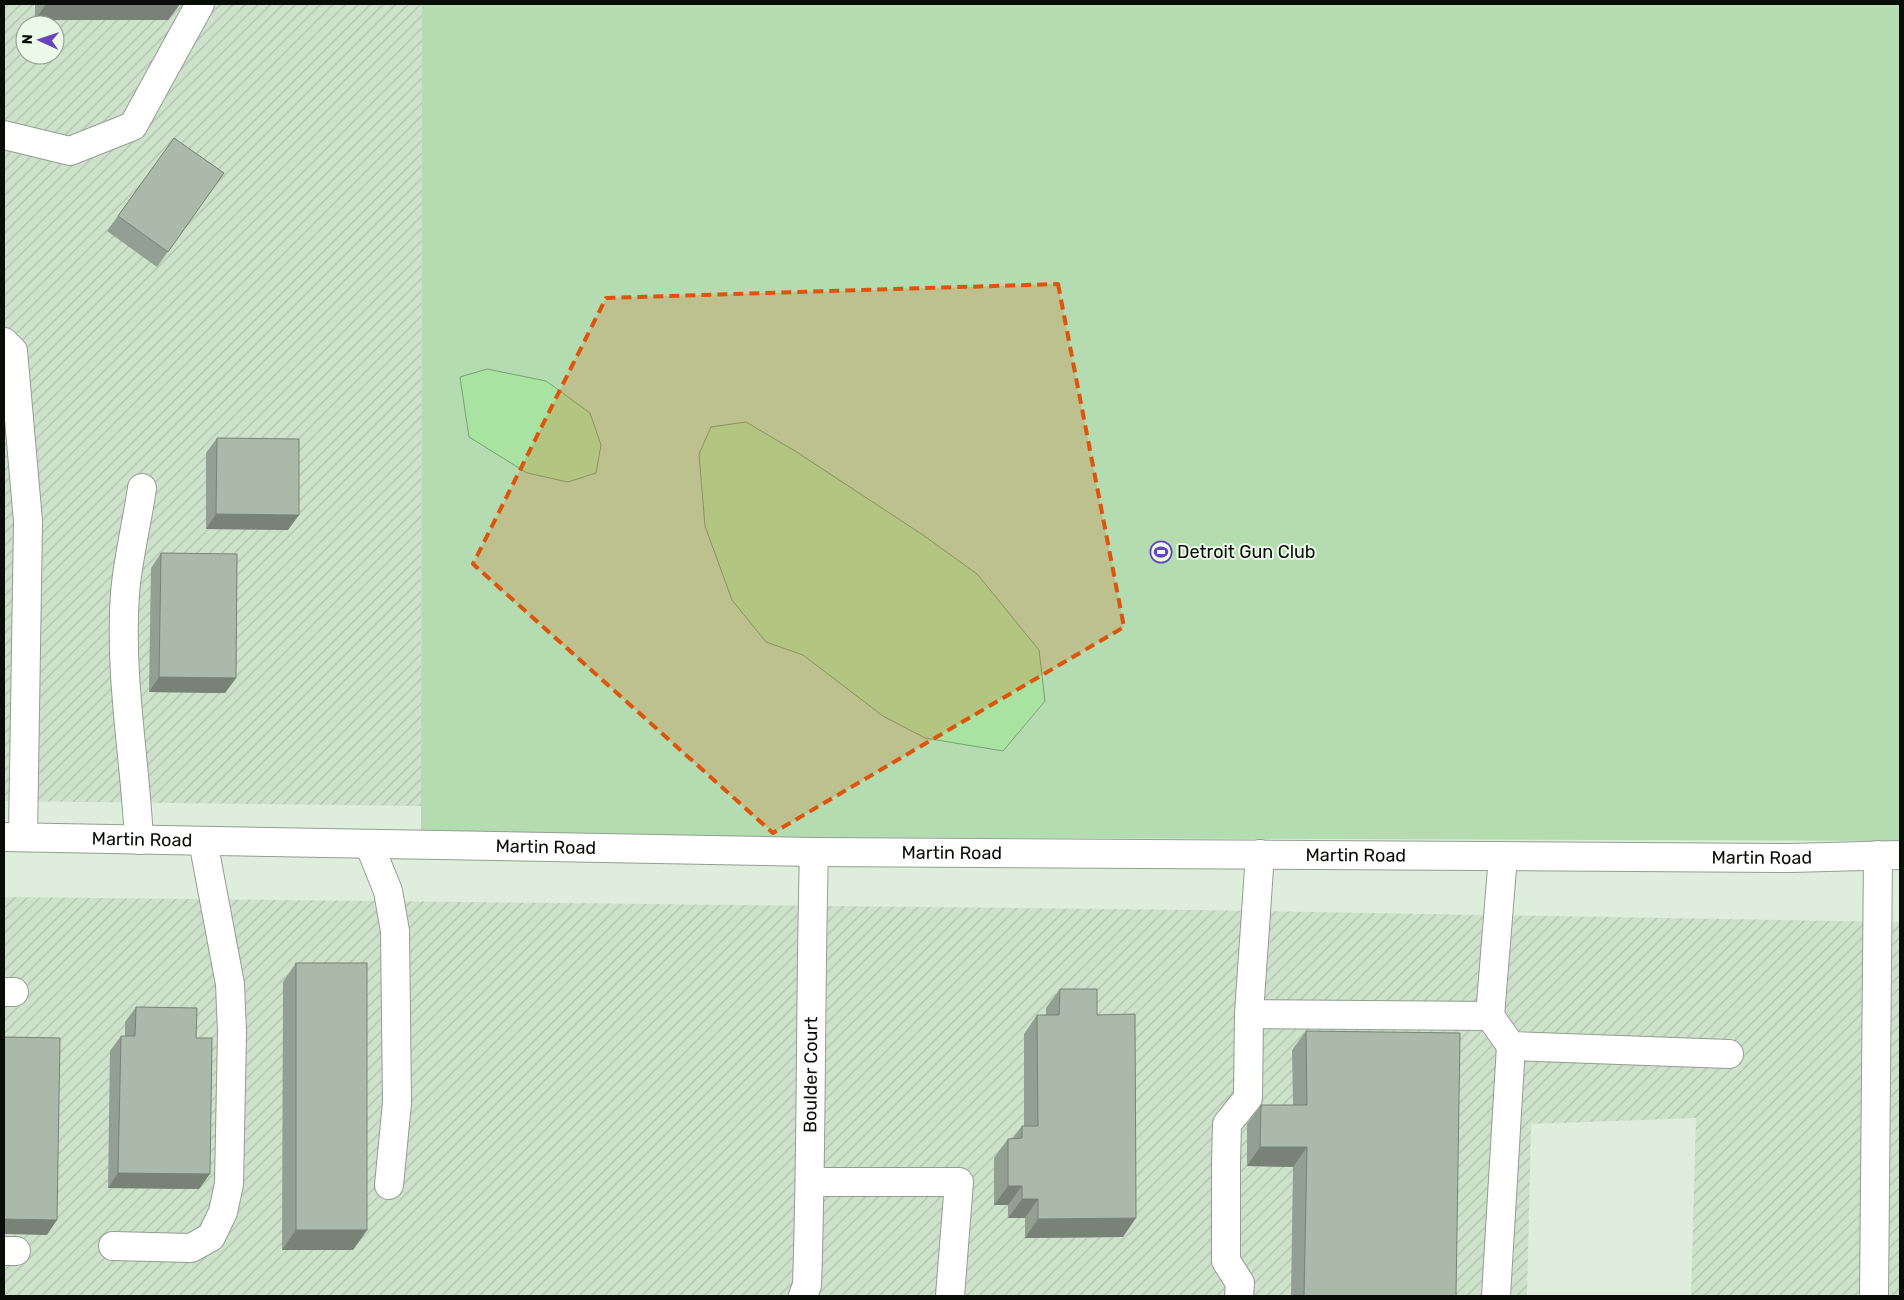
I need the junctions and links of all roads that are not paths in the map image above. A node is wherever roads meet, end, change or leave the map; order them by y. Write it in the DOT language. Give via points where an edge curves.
graph roads {
  1 [pos="200,4"];
  2 [pos="4,135"];
  3 [pos="4,342"];
  4 [pos="142,488"];
  5 [pos="13,837"];
  6 [pos="139,840"];
  7 [pos="203,841"];
  8 [pos="369,844"];
  9 [pos="814,852"];
  10 [pos="1260,854"];
  11 [pos="1889,855"];
  12 [pos="1503,856"];
  13 [pos="1249,1014"];
  14 [pos="1490,1016"];
  15 [pos="1511,1046"];
  16 [pos="1729,1054"];
  17 [pos="811,1182"];
  18 [pos="389,1185"];
  19 [pos="113,1246"];
  20 [pos="803,1296"];
  21 [pos="950,1296"];
  22 [pos="1239,1296"];
  23 [pos="1496,1296"];
  24 [pos="1874,1296"];
  1 -- 2 [label="main road" via="133,126 70,151"];
  3 -- 5 [label="main road" via="13,351 28,521"];
  4 -- 6 [label="main road" via="125,593 126,692"];
  5 -- 6 [label="main road, Martin Road"];
  6 -- 7 [label="main road, Martin Road"];
  7 -- 8 [label="main road, Martin Road"];
  7 -- 19 [label="main road" via="230,984 228,1184 223,1212 212,1237 190,1248"];
  8 -- 9 [label="main road, Martin Road"];
  8 -- 18 [label="main road" via="388,891 395,931 397,1103"];
  9 -- 10 [label="main road, Martin Road"];
  9 -- 17 [label="main road, Boulder Court"];
  10 -- 12 [label="main road, Martin Road"];
  10 -- 13 [label="main road"];
  11 -- 12 [label="main road, Martin Road" via="1791,858"];
  11 -- 24 [label="main road"];
  12 -- 14 [label="main road"];
  13 -- 14 [label="main road"];
  13 -- 22 [label="main road" via="1248,1098 1227,1124 1226,1261 1240,1283"];
  14 -- 15 [label="main road"];
  15 -- 16 [label="main road"];
  15 -- 23 [label="main road"];
  17 -- 20 [label="main road, Boulder Court" via="807,1285"];
  17 -- 21 [label="main road" via="959,1182"];
}
